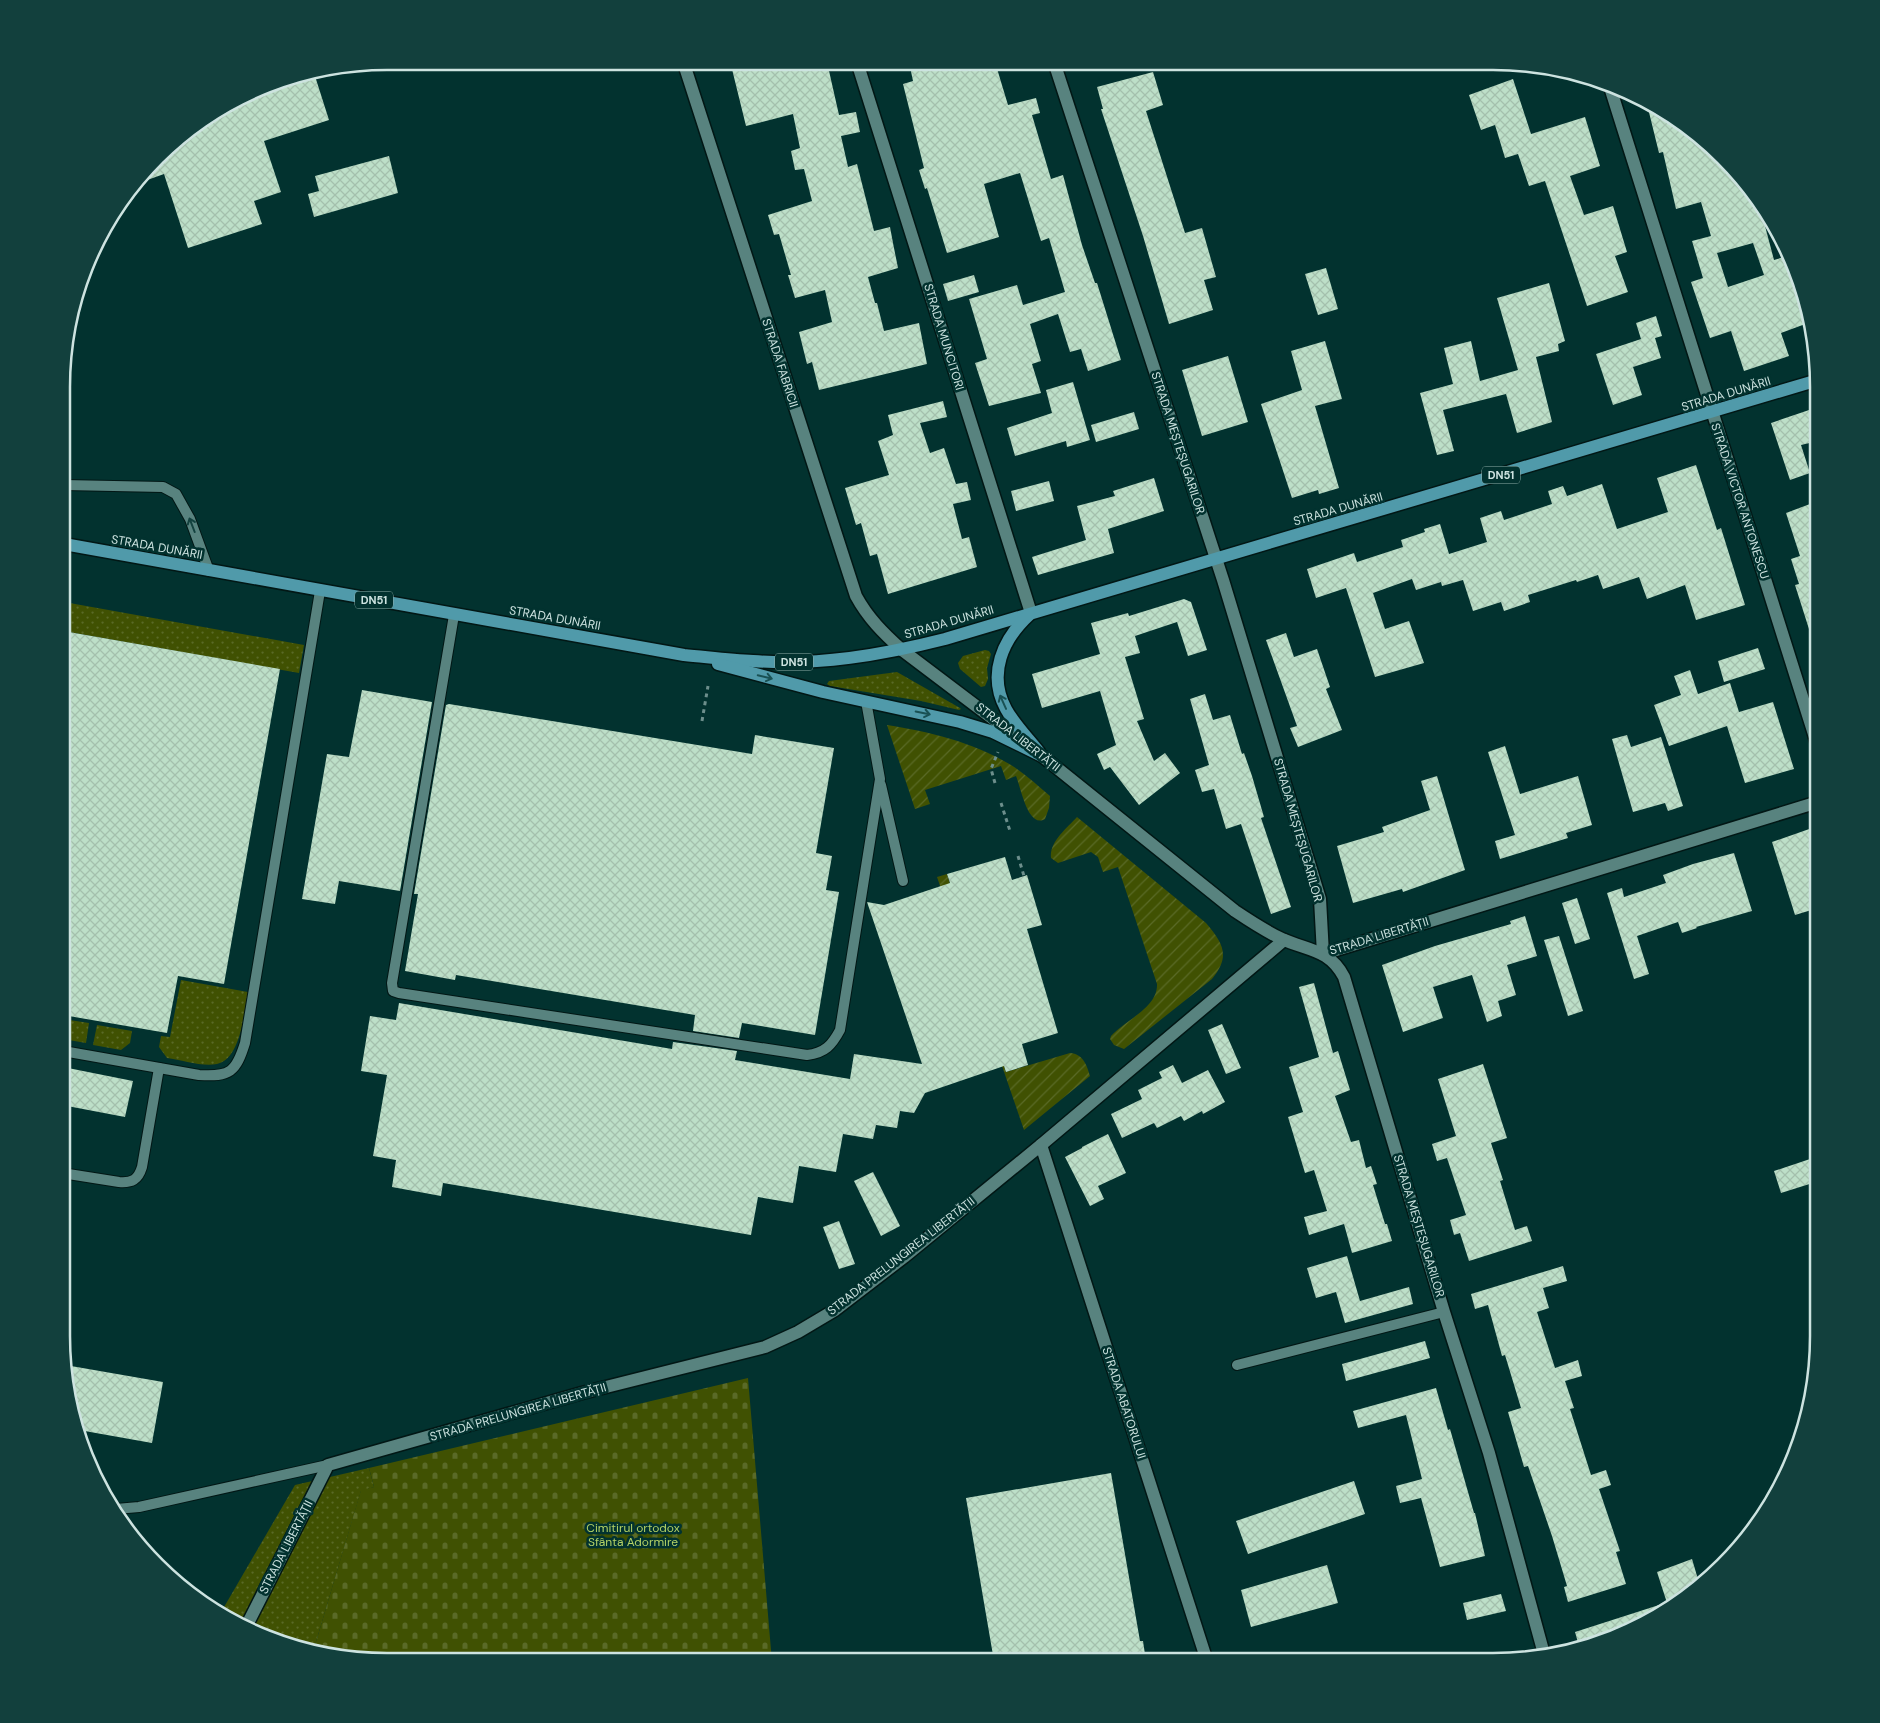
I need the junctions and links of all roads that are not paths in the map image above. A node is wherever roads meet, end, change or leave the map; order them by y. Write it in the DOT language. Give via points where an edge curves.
graph roads {
  1 [pos="685,70"];
  2 [pos="860,70"];
  3 [pos="1057,70"];
  4 [pos="1611,92"];
  5 [pos="1810,383"];
  6 [pos="1712,413"];
  7 [pos="70,485"];
  8 [pos="70,545"];
  9 [pos="1216,559"];
  10 [pos="208,571"];
  11 [pos="320,591"];
  12 [pos="1031,613"];
  13 [pos="454,615"];
  14 [pos="902,650"];
  15 [pos="684,654"];
  16 [pos="866,701"];
  17 [pos="1810,722"];
  18 [pos="1042,756"];
  19 [pos="880,779"];
  20 [pos="1810,804"];
  21 [pos="903,881"];
  22 [pos="1284,940"];
  23 [pos="1323,954"];
  24 [pos="70,1052"];
  25 [pos="159,1068"];
  26 [pos="1041,1145"];
  27 [pos="70,1174"];
  28 [pos="1444,1312"];
  29 [pos="1237,1365"];
  30 [pos="328,1465"];
  31 [pos="121,1509"];
  32 [pos="249,1621"];
  33 [pos="1543,1649"];
  34 [pos="1204,1653"];
  1 -- 14 [label="street, STRADA FABRICII" via="856,596 876,626"];
  2 -- 12 [label="street, STRADA MUNCITORI"];
  3 -- 9 [label="street, STRADA MEȘTEȘUGARILOR"];
  4 -- 6 [label="street, STRADA VICTOR ANTONESCU"];
  5 -- 6 [label="main road, STRADA DUNĂRII / DN51"];
  6 -- 9 [label="main road, STRADA DUNĂRII / DN51"];
  6 -- 17 [label="street, STRADA VICTOR ANTONESCU"];
  10 -- 7 [label="lane, one-way" via="190,519 176,494 163,487"];
  8 -- 10 [label="main road, STRADA DUNĂRII / DN51"];
  9 -- 12 [label="main road, STRADA DUNĂRII / DN51"];
  9 -- 23 [label="street, STRADA MEȘTEȘUGARILOR" via="1320,898"];
  10 -- 11 [label="main road, STRADA DUNĂRII / DN51"];
  11 -- 13 [label="main road, STRADA DUNĂRII / DN51"];
  11 -- 25 [label="lane" via="240,1058 232,1071 219,1076"];
  12 -- 14 [label="main road, STRADA DUNĂRII / DN51"];
  18 -- 12 [label="main road, one-way" via="1006,710 997,682 1005,644"];
  13 -- 15 [label="main road, STRADA DUNĂRII / DN51"];
  13 -- 19 [label="lane" via="393,991 807,1055 822,1052 840,1030"];
  14 -- 15 [label="main road, STRADA DUNĂRII / DN51" via="795,662"];
  14 -- 18 [label="street, STRADA LIBERTĂȚII"];
  15 -- 16 [label="main road, one-way"];
  16 -- 18 [label="main road, one-way" via="977,726"];
  16 -- 19 [label="lane"];
  18 -- 22 [label="street, STRADA LIBERTĂȚII" via="1222,901"];
  19 -- 21 [label="lane"];
  20 -- 23 [label="street, STRADA LIBERTĂȚII"];
  22 -- 23 [label="street, STRADA LIBERTĂȚII"];
  22 -- 26 [label="street, STRADA PRELUNGIREA LIBERTĂȚII"];
  23 -- 28 [label="street, STRADA MEȘTEȘUGARILOR" via="1334,962 1344,977"];
  24 -- 25 [label="lane"];
  25 -- 27 [label="lane" via="139,1176 135,1180 119,1182"];
  26 -- 30 [label="street, STRADA PRELUNGIREA LIBERTĂȚII" via="835,1310 798,1332 765,1346 582,1393"];
  26 -- 34 [label="street, STRADA ABATORULUI"];
  28 -- 29 [label="lane"];
  28 -- 33 [label="street, STRADA MEȘTEȘUGARILOR" via="1489,1453"];
  30 -- 31 [label="lane"];
  30 -- 32 [label="street, STRADA LIBERTĂȚII"];
}
